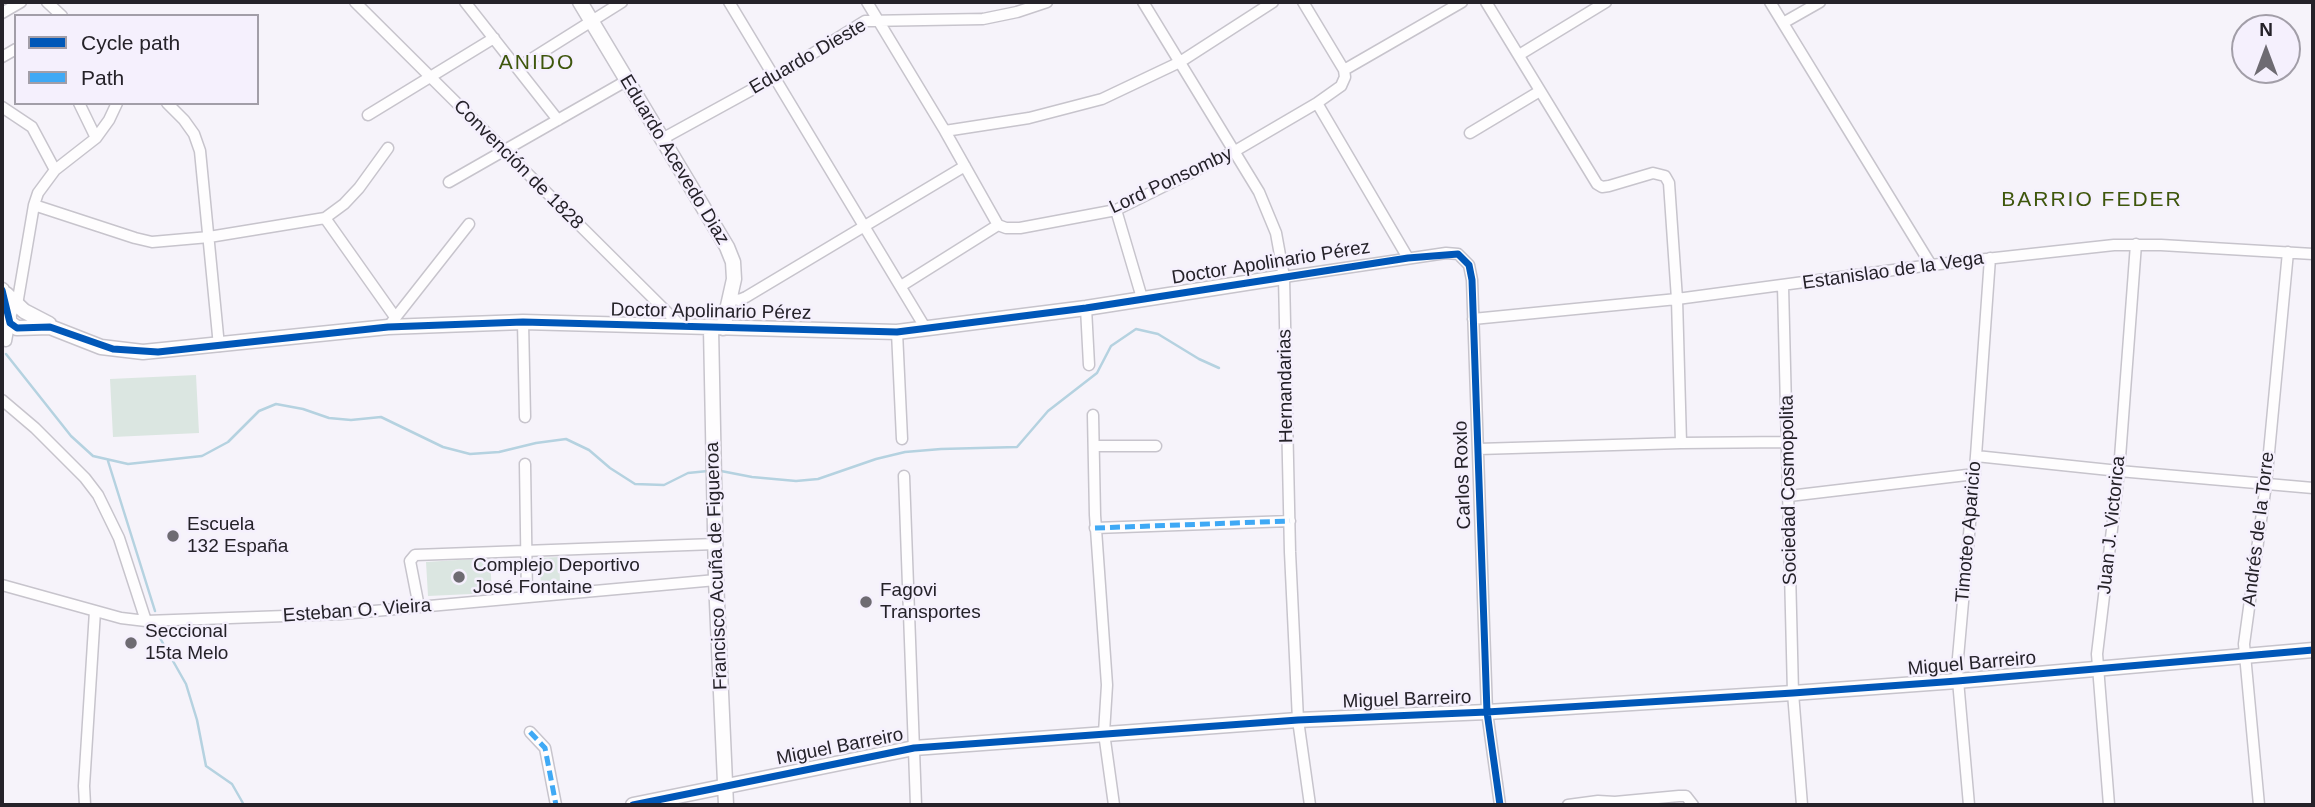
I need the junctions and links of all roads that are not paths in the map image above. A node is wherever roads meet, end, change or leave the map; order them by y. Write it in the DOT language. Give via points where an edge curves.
graph roads {
  1 [pos="21,2"];
  2 [pos="47,2"];
  3 [pos="355,2"];
  4 [pos="465,2"];
  5 [pos="580,2"];
  6 [pos="622,2"];
  7 [pos="729,2"];
  8 [pos="867,2"];
  9 [pos="1047,2"];
  10 [pos="1143,2"];
  11 [pos="1273,2"];
  12 [pos="1303,2"];
  13 [pos="1462,2"];
  14 [pos="1486,2"];
  15 [pos="1606,2"];
  16 [pos="1770,2"];
  17 [pos="1820,2"];
  18 [pos="2,13"];
  19 [pos="60,14"];
  20 [pos="876,19"];
  21 [pos="591,20"];
  22 [pos="1783,23"];
  23 [pos="494,38"];
  24 [pos="1518,55"];
  25 [pos="1180,62"];
  26 [pos="517,68"];
  27 [pos="1344,70"];
  28 [pos="430,77"];
  29 [pos="775,77"];
  30 [pos="626,81"];
  31 [pos="1540,91"];
  32 [pos="1317,103"];
  33 [pos="80,105"];
  34 [pos="116,105"];
  35 [pos="169,105"];
  36 [pos="2,107"];
  37 [pos="368,115"];
  38 [pos="558,120"];
  39 [pos="945,131"];
  40 [pos="1470,133"];
  41 [pos="96,138"];
  42 [pos="662,139"];
  43 [pos="388,148"];
  44 [pos="504,151"];
  45 [pos="1235,151"];
  46 [pos="965,166"];
  47 [pos="55,170"];
  48 [pos="449,182"];
  49 [pos="34,205"];
  50 [pos="1116,210"];
  51 [pos="325,218"];
  52 [pos="469,225"];
  53 [pos="998,225"];
  54 [pos="865,226"];
  55 [pos="209,237"];
  56 [pos="2136,244"];
  57 [pos="2288,252"];
  58 [pos="1446,253"];
  59 [pos="2313,254"];
  60 [pos="1408,258"];
  61 [pos="1990,258"];
  62 [pos="1931,265"];
  63 [pos="1284,277"];
  64 [pos="901,286"];
  65 [pos="1783,286"];
  66 [pos="2,289"];
  67 [pos="729,298"];
  68 [pos="1142,298"];
  69 [pos="1677,299"];
  70 [pos="20,303"];
  71 [pos="1086,307"];
  72 [pos="9,319"];
  73 [pos="1473,320"];
  74 [pos="391,322"];
  75 [pos="523,322"];
  76 [pos="682,327"];
  77 [pos="22,328"];
  78 [pos="717,328"];
  79 [pos="926,329"];
  80 [pos="897,332"];
  81 [pos="69,334"];
  82 [pos="4,343"];
  83 [pos="219,346"];
  84 [pos="1089,365"];
  85 [pos="2,400"];
  86 [pos="1093,415"];
  87 [pos="525,417"];
  88 [pos="902,439"];
  89 [pos="1787,442"];
  90 [pos="1681,443"];
  91 [pos="1094,446"];
  92 [pos="1156,446"];
  93 [pos="1478,449"];
  94 [pos="1976,456"];
  95 [pos="525,464"];
  96 [pos="2119,471"];
  97 [pos="1975,474"];
  98 [pos="904,476"];
  99 [pos="2266,484"];
  100 [pos="2313,488"];
  101 [pos="1789,496"];
  102 [pos="1290,521"];
  103 [pos="1095,528"];
  104 [pos="715,544"];
  105 [pos="526,550"];
  106 [pos="716,580"];
  107 [pos="2,585"];
  108 [pos="527,597"];
  109 [pos="419,607"];
  110 [pos="95,611"];
  111 [pos="146,621"];
  112 [pos="2313,650"];
  113 [pos="2243,656"];
  114 [pos="2096,669"];
  115 [pos="1958,681"];
  116 [pos="1793,693"];
  117 [pos="1487,712"];
  118 [pos="1297,720"];
  119 [pos="530,732"];
  120 [pos="1104,733"];
  121 [pos="914,748"];
  122 [pos="725,786"];
  123 [pos="85,805"];
  124 [pos="556,805"];
  125 [pos="633,805"];
  126 [pos="726,805"];
  127 [pos="916,805"];
  128 [pos="1114,805"];
  129 [pos="1310,805"];
  130 [pos="1500,805"];
  131 [pos="1568,805"];
  132 [pos="1693,805"];
  133 [pos="1802,805"];
  134 [pos="1969,805"];
  135 [pos="2109,805"];
  136 [pos="2259,805"];
  1 -- 18 [label="street"];
  2 -- 19 [label="street"];
  3 -- 28 [label="street, Convención de 1828"];
  4 -- 23 [label="street"];
  5 -- 21 [label="street, Eduardo Acevedo Diaz"];
  6 -- 21 [label="street"];
  7 -- 29 [label="street"];
  8 -- 20 [label="street"];
  9 -- 20 [label="street, Eduardo Dieste" via="983,19"];
  10 -- 25 [label="street, Hernandarias"];
  11 -- 25 [label="street"];
  12 -- 27 [label="street"];
  13 -- 27 [label="street"];
  14 -- 24 [label="street"];
  15 -- 24 [label="street"];
  16 -- 22 [label="street"];
  17 -- 22 [label="street"];
  20 -- 29 [label="street, Eduardo Dieste" via="865,21"];
  20 -- 39 [label="street"];
  21 -- 26 [label="street"];
  21 -- 30 [label="street, Eduardo Acevedo Diaz"];
  22 -- 62 [label="street"];
  23 -- 26 [label="street"];
  23 -- 28 [label="street"];
  24 -- 31 [label="street"];
  25 -- 39 [label="street" via="1102,99 1030,118"];
  25 -- 45 [label="street, Hernandarias"];
  26 -- 38 [label="street"];
  27 -- 32 [label="street, Lord Ponsomby" via="1341,86"];
  28 -- 37 [label="street"];
  28 -- 44 [label="street, Convención de 1828"];
  29 -- 42 [label="street, Eduardo Dieste"];
  29 -- 54 [label="street"];
  30 -- 38 [label="street"];
  30 -- 42 [label="street, Eduardo Acevedo Diaz"];
  31 -- 40 [label="street"];
  31 -- 69 [label="street" via="1597,184 1609,186 1653,173 1665,176 1671,191"];
  32 -- 45 [label="street, Lord Ponsomby"];
  32 -- 60 [label="street"];
  33 -- 41 [label="street"];
  34 -- 41 [label="street"];
  35 -- 55 [label="street" via="194,134 200,151"];
  36 -- 47 [label="street" via="32,127"];
  38 -- 44 [label="street"];
  39 -- 46 [label="street"];
  41 -- 47 [label="street"];
  42 -- 67 [label="street, Eduardo Acevedo Diaz" via="727,247 734,279"];
  43 -- 51 [label="street" via="359,188"];
  44 -- 48 [label="street"];
  44 -- 76 [label="street, Convención de 1828"];
  45 -- 50 [label="street, Lord Ponsomby"];
  45 -- 63 [label="street, Hernandarias" via="1269,214"];
  46 -- 53 [label="street"];
  46 -- 54 [label="street"];
  47 -- 49 [label="street"];
  49 -- 55 [label="street" via="152,242"];
  49 -- 70 [label="street"];
  50 -- 53 [label="street, Lord Ponsomby" via="1020,228"];
  50 -- 68 [label="street"];
  51 -- 55 [label="street"];
  51 -- 74 [label="street"];
  52 -- 74 [label="street"];
  53 -- 64 [label="street"];
  54 -- 64 [label="street"];
  54 -- 67 [label="street" via="746,297"];
  55 -- 83 [label="street"];
  56 -- 57 [label="street, Estanislao de la Vega"];
  56 -- 61 [label="street, Estanislao de la Vega"];
  56 -- 96 [label="street, Juan J. Victorica"];
  57 -- 59 [label="street, Estanislao de la Vega"];
  57 -- 99 [label="street, Andrés de la Torre"];
  58 -- 60 [label="street, Doctor Apolinario Pérez"];
  58 -- 73 [label="street, Carlos Roxlo" via="1458,254 1469,265"];
  60 -- 63 [label="street, Doctor Apolinario Pérez"];
  61 -- 62 [label="street, Estanislao de la Vega"];
  61 -- 94 [label="street, Timoteo Aparicio"];
  62 -- 65 [label="street, Estanislao de la Vega"];
  63 -- 68 [label="street, Doctor Apolinario Pérez"];
  63 -- 102 [label="street, Hernandarias"];
  64 -- 79 [label="street"];
  65 -- 69 [label="street, Estanislao de la Vega"];
  65 -- 89 [label="street, Sociedad Cosmopolita"];
  66 -- 70 [label="street, Doctor Apolinario Pérez"];
  66 -- 72 [label="street, Doctor Apolinario Pérez"];
  67 -- 78 [label="street, Eduardo Acevedo Diaz"];
  68 -- 71 [label="street, Doctor Apolinario Pérez"];
  69 -- 73 [label="street, Estanislao de la Vega"];
  69 -- 90 [label="street"];
  70 -- 72 [label="street"];
  70 -- 77 [label="street" via="28,320"];
  70 -- 81 [label="street, Doctor Apolinario Pérez"];
  71 -- 79 [label="street, Doctor Apolinario Pérez"];
  71 -- 84 [label="street"];
  72 -- 77 [label="street"];
  72 -- 82 [label="street"];
  73 -- 93 [label="street, Carlos Roxlo"];
  74 -- 75 [label="street, Doctor Apolinario Pérez"];
  74 -- 83 [label="street, Doctor Apolinario Pérez"];
  75 -- 76 [label="street, Doctor Apolinario Pérez"];
  75 -- 87 [label="street"];
  76 -- 78 [label="street, Doctor Apolinario Pérez"];
  77 -- 81 [label="street, Doctor Apolinario Pérez" via="50,327"];
  77 -- 82 [label="street"];
  78 -- 80 [label="street, Doctor Apolinario Pérez"];
  78 -- 104 [label="street, Francisco Acuña de Figueroa"];
  79 -- 80 [label="street, Doctor Apolinario Pérez"];
  80 -- 88 [label="street"];
  81 -- 83 [label="street, Doctor Apolinario Pérez" via="128,352"];
  85 -- 111 [label="street" via="98,495 119,538"];
  86 -- 91 [label="street"];
  89 -- 90 [label="street"];
  89 -- 101 [label="street, Sociedad Cosmopolita"];
  90 -- 93 [label="street"];
  91 -- 92 [label="street"];
  91 -- 103 [label="street"];
  93 -- 117 [label="street, Carlos Roxlo"];
  94 -- 96 [label="street"];
  94 -- 97 [label="street, Timoteo Aparicio"];
  95 -- 105 [label="street"];
  96 -- 99 [label="street"];
  96 -- 114 [label="street, Juan J. Victorica"];
  97 -- 101 [label="street"];
  97 -- 115 [label="street, Timoteo Aparicio"];
  98 -- 121 [label="street"];
  99 -- 100 [label="street"];
  99 -- 113 [label="street, Andrés de la Torre"];
  101 -- 116 [label="street, Sociedad Cosmopolita"];
  102 -- 103 [label="street"];
  102 -- 118 [label="street, Hernandarias"];
  103 -- 120 [label="street" via="1105,648"];
  104 -- 105 [label="street"];
  104 -- 106 [label="street, Francisco Acuña de Figueroa"];
  105 -- 108 [label="street"];
  105 -- 109 [label="street" via="415,555 410,561"];
  106 -- 108 [label="street, Esteban O. Vieira"];
  106 -- 122 [label="street, Francisco Acuña de Figueroa"];
  107 -- 110 [label="street, Esteban O. Vieira"];
  108 -- 109 [label="street, Esteban O. Vieira"];
  109 -- 111 [label="street, Esteban O. Vieira"];
  110 -- 111 [label="street, Esteban O. Vieira"];
  110 -- 123 [label="street"];
  112 -- 113 [label="street, Miguel Barreiro"];
  113 -- 114 [label="street, Miguel Barreiro"];
  113 -- 136 [label="street, Andrés de la Torre"];
  114 -- 115 [label="street, Miguel Barreiro"];
  114 -- 135 [label="street, Juan J. Victorica"];
  115 -- 116 [label="street, Miguel Barreiro"];
  115 -- 134 [label="street, Timoteo Aparicio"];
  116 -- 117 [label="street, Miguel Barreiro"];
  116 -- 133 [label="street, Sociedad Cosmopolita"];
  117 -- 118 [label="street, Miguel Barreiro"];
  117 -- 130 [label="street, Carlos Roxlo"];
  118 -- 120 [label="street, Miguel Barreiro"];
  118 -- 129 [label="street, Hernandarias"];
  119 -- 124 [label="street" via="545,748"];
  120 -- 121 [label="street, Miguel Barreiro"];
  120 -- 128 [label="street"];
  121 -- 122 [label="street, Miguel Barreiro"];
  121 -- 127 [label="street"];
  122 -- 125 [label="street, Miguel Barreiro"];
  122 -- 126 [label="street, Francisco Acuña de Figueroa"];
  131 -- 132 [label="street" via="1679,796 1686,796"];
}
